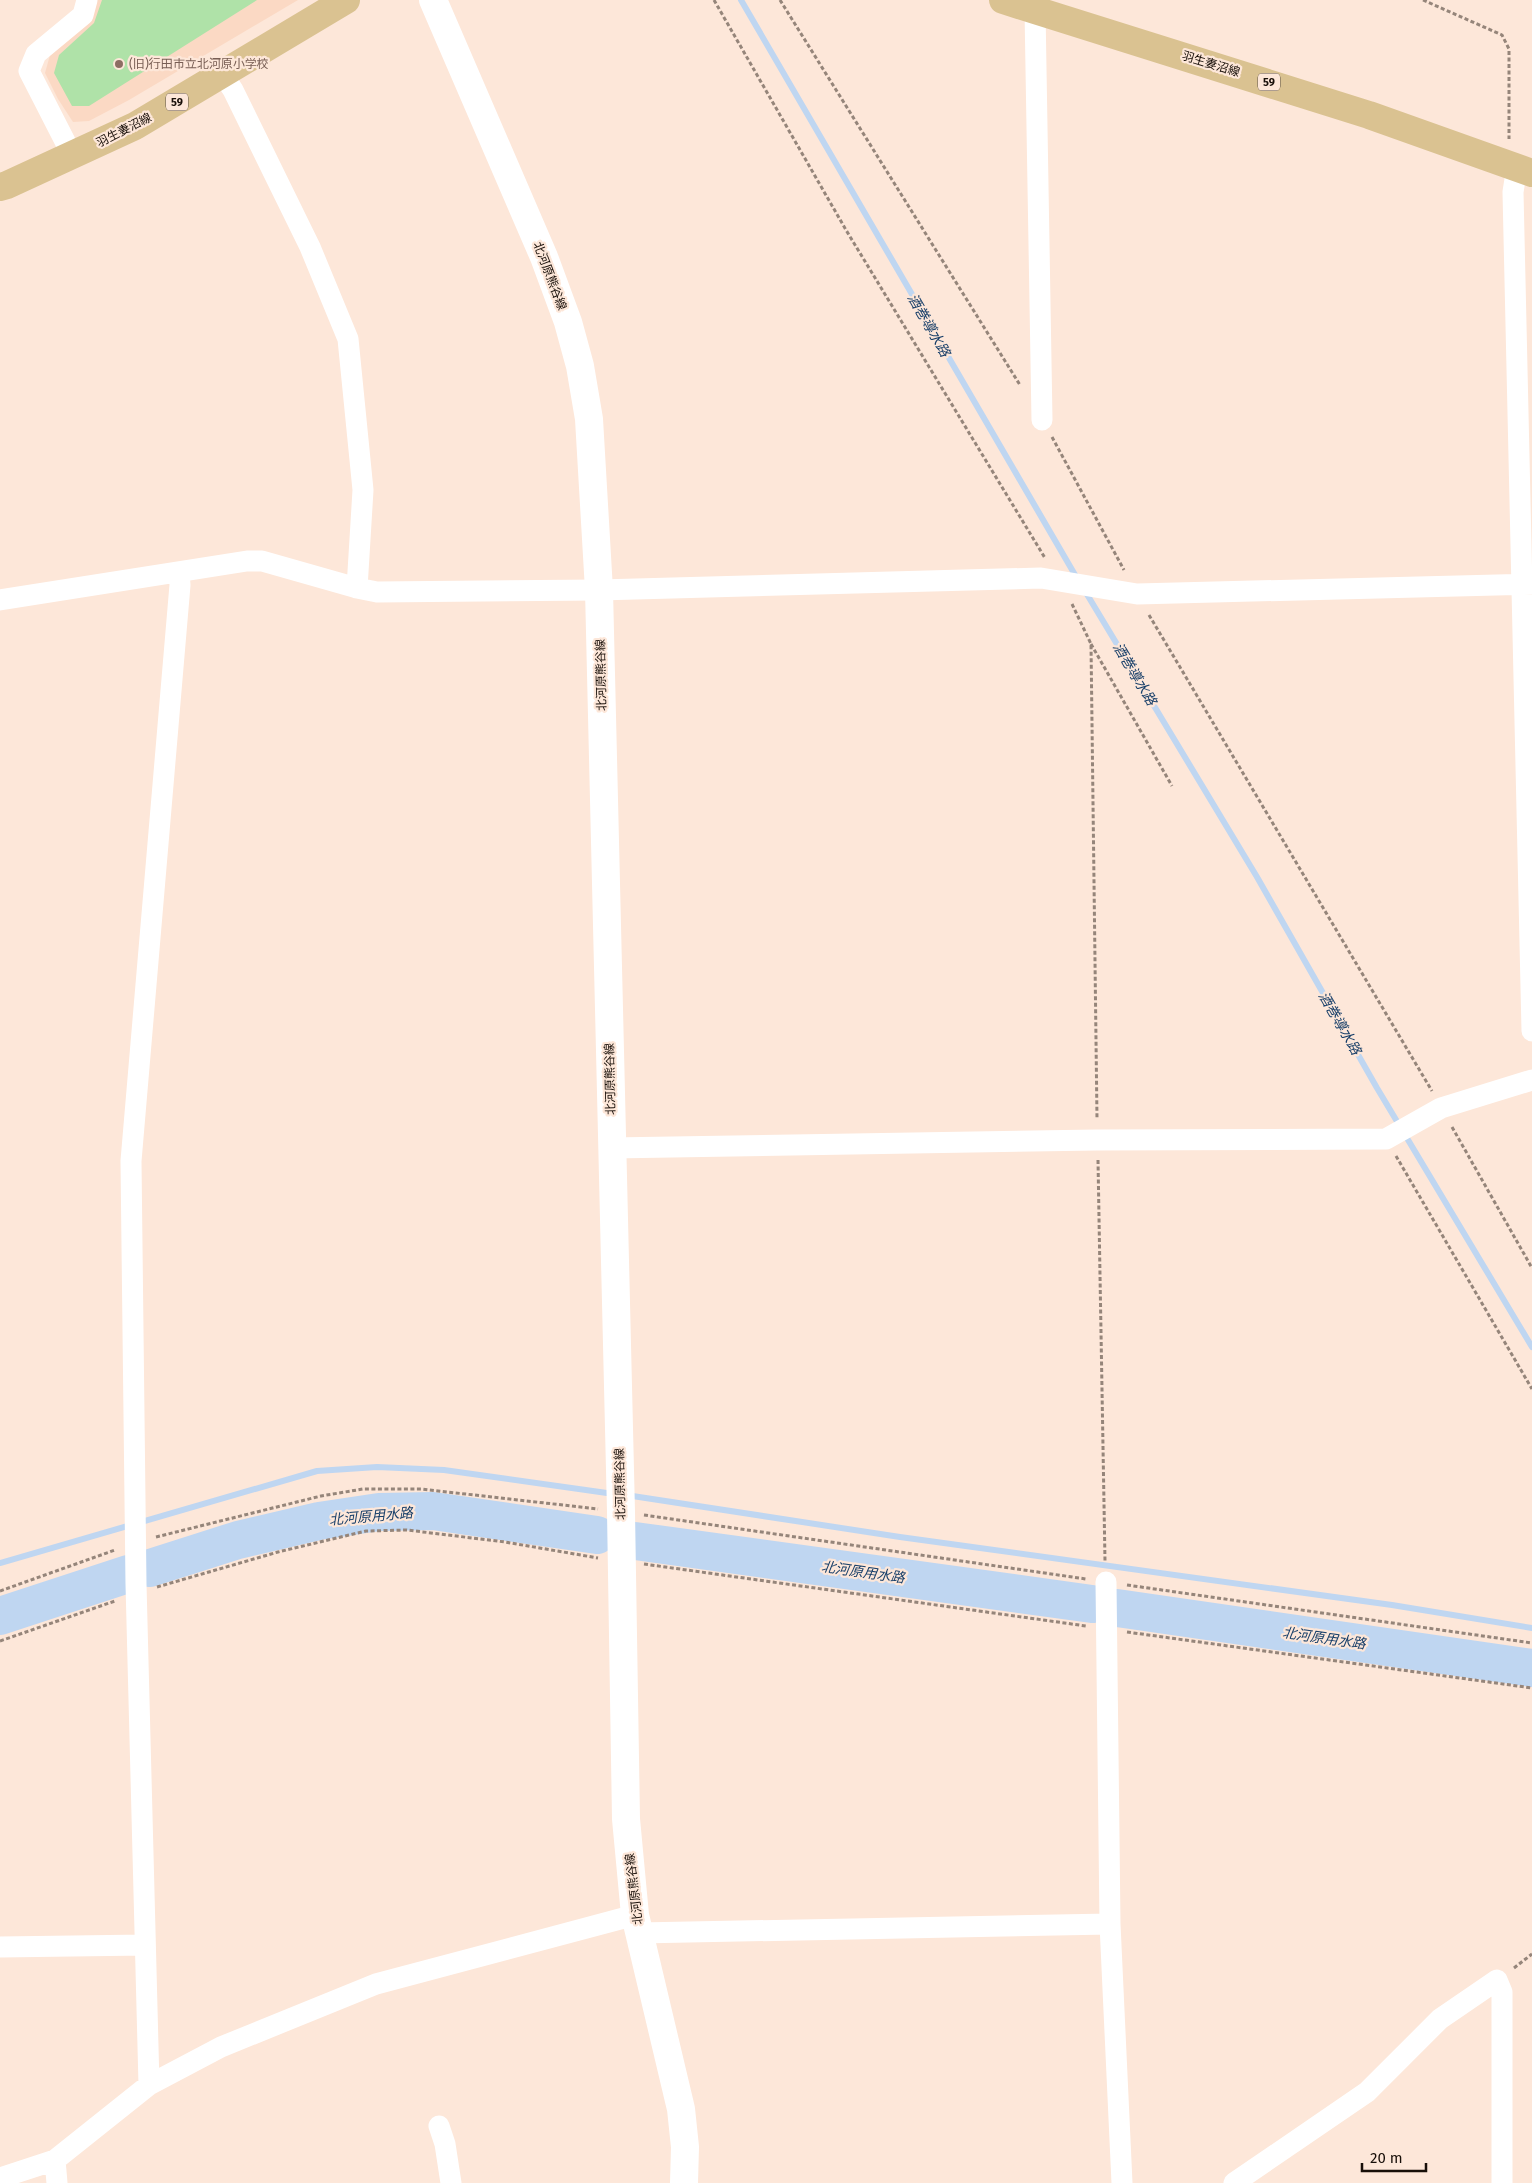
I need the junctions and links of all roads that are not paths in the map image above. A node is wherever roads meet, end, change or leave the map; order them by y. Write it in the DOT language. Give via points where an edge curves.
graph roads {
  1 [pos="87,0"];
  2 [pos="346,0"];
  3 [pos="433,0"];
  4 [pos="1002,0"];
  5 [pos="1035,10"];
  6 [pos="224,75"];
  7 [pos="72,155"];
  8 [pos="1518,168"];
  9 [pos="0,187"];
  10 [pos="1042,420"];
  11 [pos="179,572"];
  12 [pos="1527,584"];
  13 [pos="357,588"];
  14 [pos="599,590"];
  15 [pos="0,600"];
  16 [pos="1532,1031"];
  17 [pos="1532,1080"];
  18 [pos="612,1148"];
  19 [pos="1106,1582"];
  20 [pos="637,1924"];
  21 [pos="1110,1924"];
  22 [pos="145,1945"];
  23 [pos="0,1948"];
  24 [pos="149,2086"];
  25 [pos="439,2126"];
  26 [pos="55,2160"];
  27 [pos="0,2178"];
  28 [pos="57,2183"];
  29 [pos="451,2183"];
  30 [pos="684,2183"];
  31 [pos="1122,2183"];
  32 [pos="1234,2183"];
  33 [pos="1502,2183"];
  1 -- 7 [label="street" via="83,15 36,54 28,71"];
  2 -- 6 [label="main road, 羽生妻沼線 / 59"];
  3 -- 14 [label="main road, 北河原熊谷線" via="544,256 568,322 589,419"];
  4 -- 5 [label="main road, 羽生妻沼線 / 59"];
  5 -- 8 [label="main road, 羽生妻沼線 / 59" via="1370,115"];
  5 -- 10 [label="street"];
  6 -- 7 [label="main road, 羽生妻沼線 / 59" via="135,126"];
  6 -- 13 [label="street" via="310,247 348,339 363,490"];
  7 -- 9 [label="main road, 羽生妻沼線 / 59"];
  8 -- 12 [label="street" via="1512,192"];
  11 -- 13 [label="street" via="262,561"];
  11 -- 15 [label="street"];
  11 -- 22 [label="street" via="131,1161"];
  12 -- 14 [label="street" via="1137,594 1041,578"];
  12 -- 16 [label="street"];
  13 -- 14 [label="street" via="377,592"];
  14 -- 18 [label="main road, 北河原熊谷線"];
  17 -- 18 [label="street" via="1441,1108 1386,1139"];
  18 -- 20 [label="main road, 北河原熊谷線" via="626,1819"];
  19 -- 21 [label="street"];
  20 -- 21 [label="street"];
  20 -- 24 [label="street" via="376,1984 221,2047"];
  20 -- 30 [label="main road, 北河原熊谷線" via="681,2109"];
  21 -- 31 [label="street"];
  22 -- 23 [label="street"];
  22 -- 24 [label="street"];
  24 -- 26 [label="street"];
  25 -- 29 [label="street"];
  26 -- 27 [label="street"];
  26 -- 28 [label="street"];
  32 -- 33 [label="street" via="1368,2092 1440,2019 1497,1980 1502,1992"];
}
